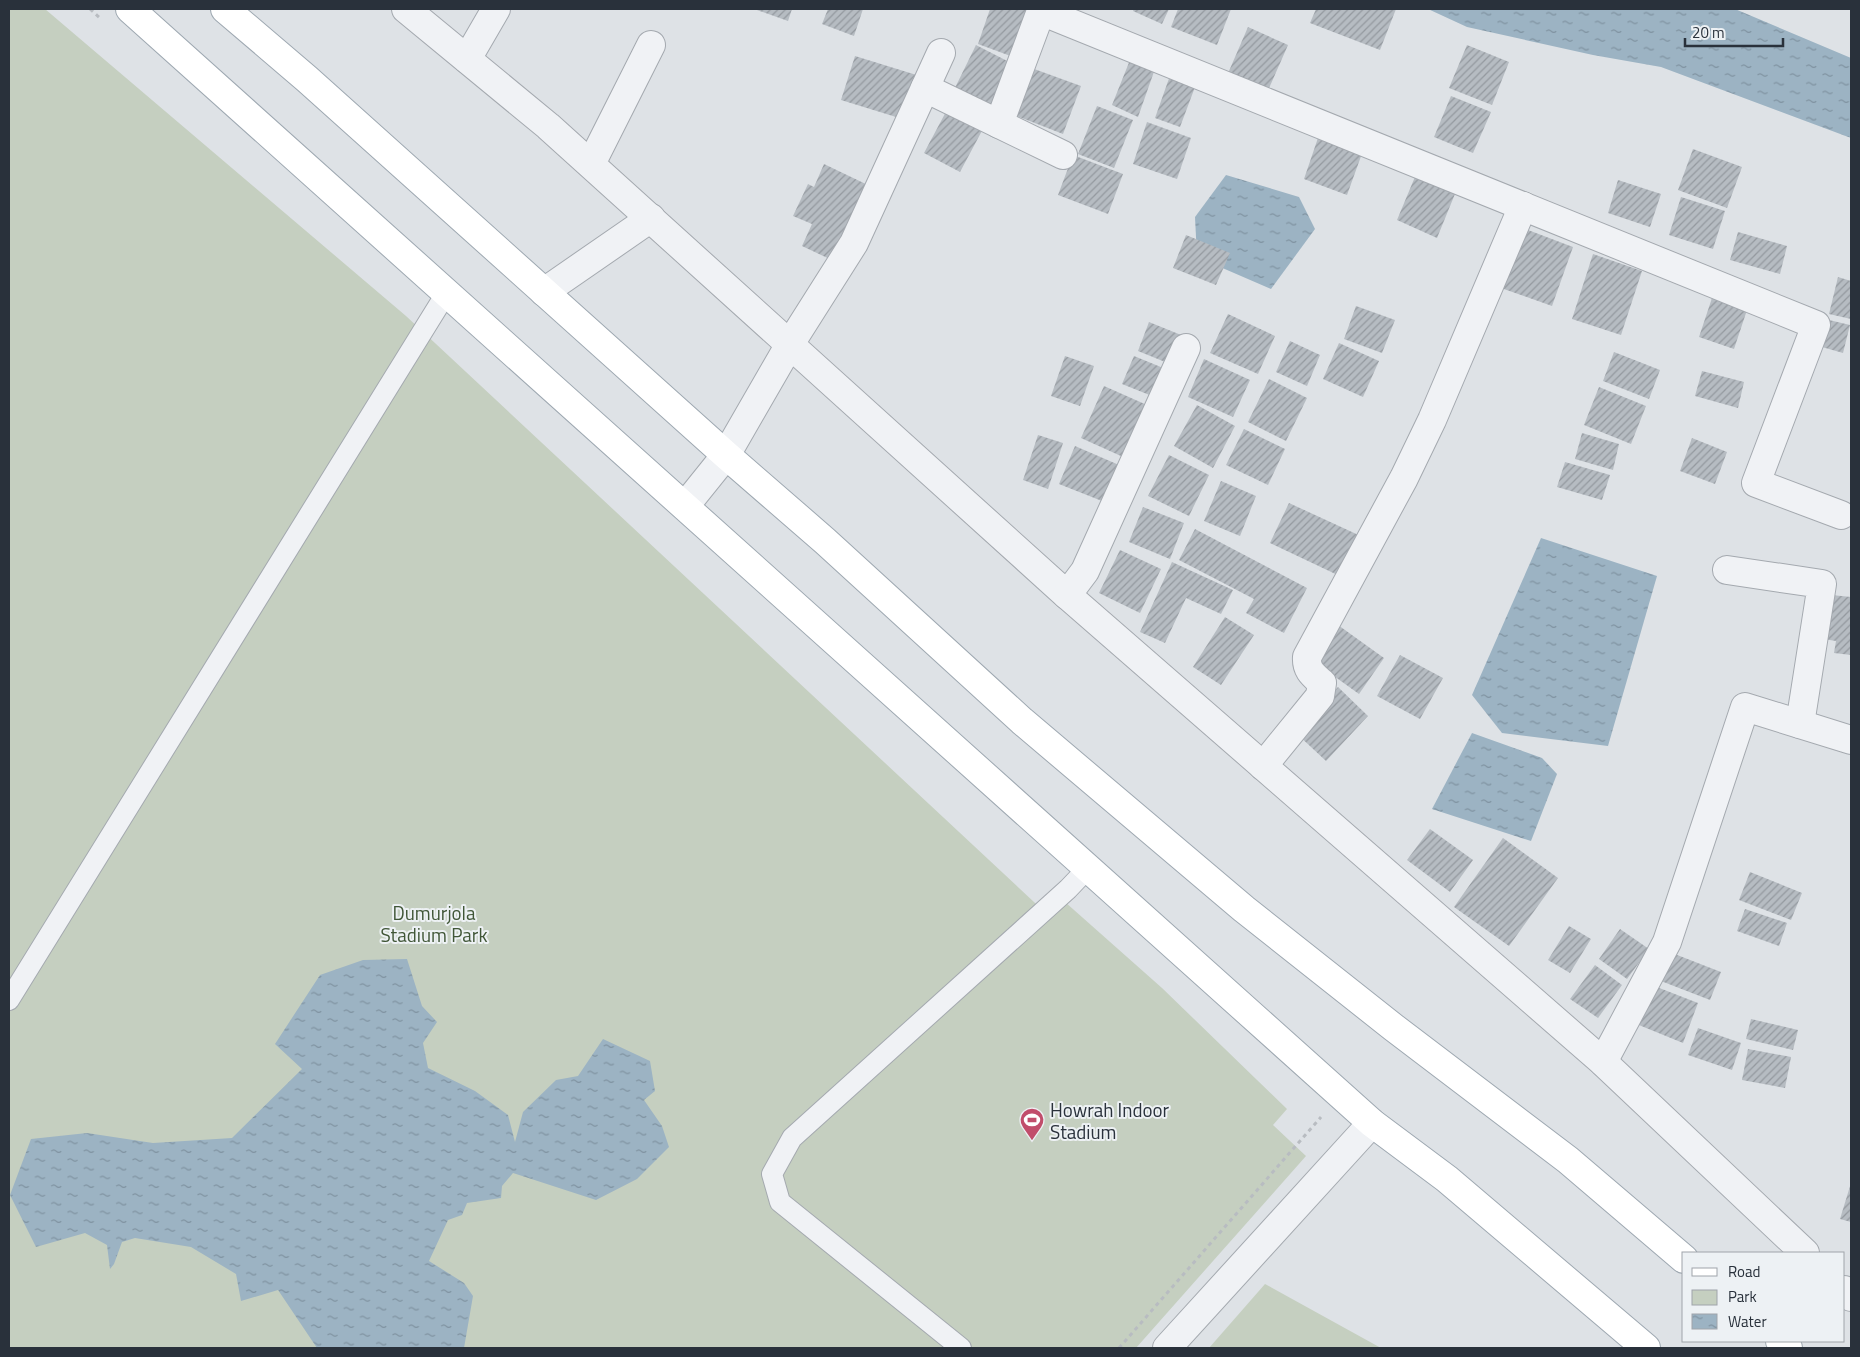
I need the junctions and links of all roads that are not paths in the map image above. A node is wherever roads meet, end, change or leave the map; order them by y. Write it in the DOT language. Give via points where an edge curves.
graph roads {
  1 [pos="130,9"];
  2 [pos="225,9"];
  3 [pos="406,9"];
  4 [pos="496,9"];
  5 [pos="1042,10"];
  6 [pos="651,45"];
  7 [pos="941,53"];
  8 [pos="467,59"];
  9 [pos="925,88"];
  10 [pos="999,124"];
  11 [pos="1063,155"];
  12 [pos="591,164"];
  13 [pos="1523,206"];
  14 [pos="651,218"];
  15 [pos="446,292"];
  16 [pos="544,292"];
  17 [pos="790,344"];
  18 [pos="1186,348"];
  19 [pos="726,455"];
  20 [pos="685,506"];
  21 [pos="1841,515"];
  22 [pos="1727,570"];
  23 [pos="1067,595"];
  24 [pos="1800,724"];
  25 [pos="1851,740"];
  26 [pos="1263,766"];
  27 [pos="1088,868"];
  28 [pos="9,1000"];
  29 [pos="1603,1062"];
  30 [pos="1372,1122"];
  31 [pos="1804,1252"];
  32 [pos="1682,1257"];
  33 [pos="961,1348"];
  34 [pos="1167,1348"];
  35 [pos="1646,1348"];
  1 -- 15 [label="main road"];
  2 -- 16 [label="main road"];
  3 -- 8 [label="street"];
  4 -- 8 [label="street"];
  5 -- 10 [label="street"];
  5 -- 13 [label="street"];
  6 -- 12 [label="street"];
  7 -- 9 [label="street"];
  8 -- 12 [label="street"];
  9 -- 10 [label="street"];
  9 -- 17 [label="street" via="854,243"];
  10 -- 11 [label="street"];
  12 -- 14 [label="street"];
  13 -- 21 [label="street" via="1816,325 1756,483"];
  13 -- 26 [label="street" via="1432,420 1307,658 1306,666 1322,683 1320,696"];
  14 -- 16 [label="street"];
  14 -- 17 [label="street"];
  15 -- 20 [label="main road"];
  15 -- 28 [label="lane"];
  16 -- 19 [label="main road"];
  17 -- 19 [label="street"];
  17 -- 23 [label="street"];
  18 -- 23 [label="street" via="1084,571"];
  19 -- 20 [label="street"];
  19 -- 32 [label="main road" via="1022,721 1244,909 1568,1160"];
  20 -- 27 [label="main road"];
  22 -- 24 [label="street" via="1822,584"];
  23 -- 26 [label="street"];
  24 -- 25 [label="street"];
  24 -- 29 [label="street" via="1745,707 1667,942"];
  26 -- 29 [label="street"];
  27 -- 30 [label="main road"];
  27 -- 33 [label="lane" via="792,1138 772,1174 780,1202"];
  29 -- 31 [label="street"];
  30 -- 34 [label="street"];
  30 -- 35 [label="main road" via="1447,1178"];
}
